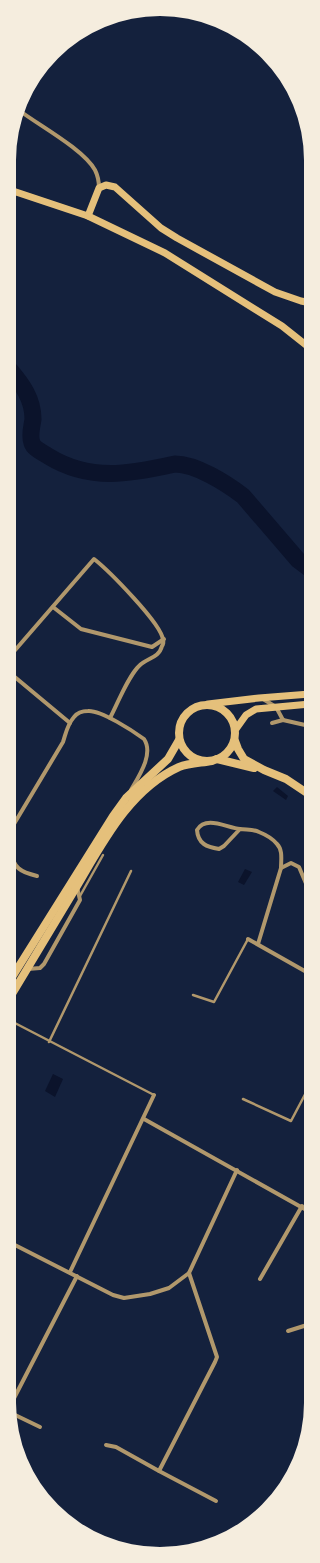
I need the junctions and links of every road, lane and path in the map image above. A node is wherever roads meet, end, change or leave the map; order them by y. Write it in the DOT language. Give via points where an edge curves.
graph roads {
  1 [pos="24,114"];
  2 [pos="99,188"];
  3 [pos="16,192"];
  4 [pos="88,216"];
  5 [pos="304,302"];
  6 [pos="304,344"];
  7 [pos="52,607"];
  8 [pos="164,639"];
  9 [pos="152,647"];
  10 [pos="16,649"];
  11 [pos="156,655"];
  12 [pos="16,678"];
  13 [pos="304,694"];
  14 [pos="259,698"];
  15 [pos="208,704"];
  16 [pos="304,705"];
  17 [pos="276,707"];
  18 [pos="110,718"];
  19 [pos="283,720"];
  20 [pos="70,723"];
  21 [pos="272,723"];
  22 [pos="304,725"];
  23 [pos="236,729"];
  24 [pos="179,740"];
  25 [pos="235,741"];
  26 [pos="215,760"];
  27 [pos="264,770"];
  28 [pos="304,791"];
  29 [pos="126,798"];
  30 [pos="16,821"];
  31 [pos="240,829"];
  32 [pos="103,855"];
  33 [pos="16,866"];
  34 [pos="281,868"];
  35 [pos="131,871"];
  36 [pos="37,876"];
  37 [pos="304,879"];
  38 [pos="77,887"];
  39 [pos="80,896"];
  40 [pos="248,939"];
  41 [pos="258,944"];
  42 [pos="28,969"];
  43 [pos="16,971"];
  44 [pos="304,971"];
  45 [pos="16,982"];
  46 [pos="19,983"];
  47 [pos="16,988"];
  48 [pos="193,995"];
  49 [pos="16,1024"];
  50 [pos="49,1042"];
  51 [pos="154,1095"];
  52 [pos="304,1096"];
  53 [pos="243,1099"];
  54 [pos="144,1119"];
  55 [pos="237,1170"];
  56 [pos="302,1206"];
  57 [pos="16,1245"];
  58 [pos="70,1272"];
  59 [pos="189,1273"];
  60 [pos="77,1276"];
  61 [pos="260,1279"];
  62 [pos="304,1326"];
  63 [pos="288,1331"];
  64 [pos="16,1394"];
  65 [pos="16,1416"];
  66 [pos="40,1427"];
  67 [pos="106,1445"];
  68 [pos="159,1471"];
  69 [pos="216,1501"];
  1 -- 2 [label="street" via="82,156 94,170"];
  2 -- 4 [label="main road"];
  2 -- 5 [label="main road" via="106,185 115,187 161,228 177,238 276,292"];
  3 -- 4 [label="main road"];
  4 -- 6 [label="main road" via="165,253 282,326"];
  7 -- 8 [label="street" via="94,559 144,610"];
  7 -- 9 [label="street" via="81,629"];
  7 -- 10 [label="street"];
  8 -- 9 [label="street"];
  8 -- 11 [label="street" via="161,650"];
  9 -- 11 [label="street"];
  11 -- 18 [label="street" via="140,664 134,672"];
  12 -- 20 [label="street"];
  13 -- 14 [label="main road"];
  14 -- 15 [label="main road"];
  14 -- 17 [label="street"];
  15 -- 23 [label="main road" via="216,705 227,712 234,720"];
  15 -- 24 [label="main road" via="198,706 185,715 179,729"];
  16 -- 17 [label="main road"];
  17 -- 19 [label="street"];
  17 -- 23 [label="main road" via="250,711"];
  18 -- 20 [label="street" via="89,710 75,716"];
  18 -- 29 [label="street" via="148,744 145,763"];
  19 -- 21 [label="street"];
  19 -- 22 [label="street"];
  20 -- 30 [label="street" via="63,742"];
  23 -- 25 [label="main road"];
  24 -- 26 [label="main road" via="191,757 201,761"];
  24 -- 29 [label="main road" via="168,759"];
  25 -- 26 [label="main road" via="230,750"];
  25 -- 27 [label="main road" via="244,759"];
  26 -- 27 [label="main road"];
  26 -- 38 [label="main road" via="180,767 149,788 125,812"];
  27 -- 28 [label="main road" via="286,779"];
  29 -- 43 [label="main road" via="100,833"];
  31 -- 31 [label="street" via="215,823 200,826 197,830 204,845 219,849"];
  31 -- 34 [label="street" via="259,832 277,844 282,856"];
  32 -- 39 [label="lane"];
  33 -- 36 [label="street" via="25,873"];
  34 -- 37 [label="street" via="291,863 299,867"];
  34 -- 41 [label="street"];
  35 -- 50 [label="lane"];
  38 -- 39 [label="street"];
  38 -- 42 [label="main road"];
  39 -- 42 [label="street" via="44,964 40,968"];
  40 -- 41 [label="street"];
  40 -- 48 [label="lane" via="214,1002"];
  41 -- 44 [label="street"];
  42 -- 46 [label="main road"];
  45 -- 46 [label="street"];
  46 -- 47 [label="main road"];
  49 -- 50 [label="lane"];
  50 -- 51 [label="lane"];
  51 -- 54 [label="street"];
  52 -- 53 [label="lane" via="291,1121"];
  54 -- 55 [label="street"];
  54 -- 58 [label="street"];
  55 -- 56 [label="street"];
  55 -- 59 [label="street"];
  56 -- 61 [label="street"];
  57 -- 58 [label="street"];
  58 -- 60 [label="street"];
  59 -- 60 [label="street" via="169,1288 124,1298"];
  59 -- 68 [label="street" via="217,1357"];
  60 -- 64 [label="street"];
  62 -- 63 [label="street"];
  65 -- 66 [label="street"];
  67 -- 68 [label="street" via="116,1447"];
  68 -- 69 [label="street"];
}
